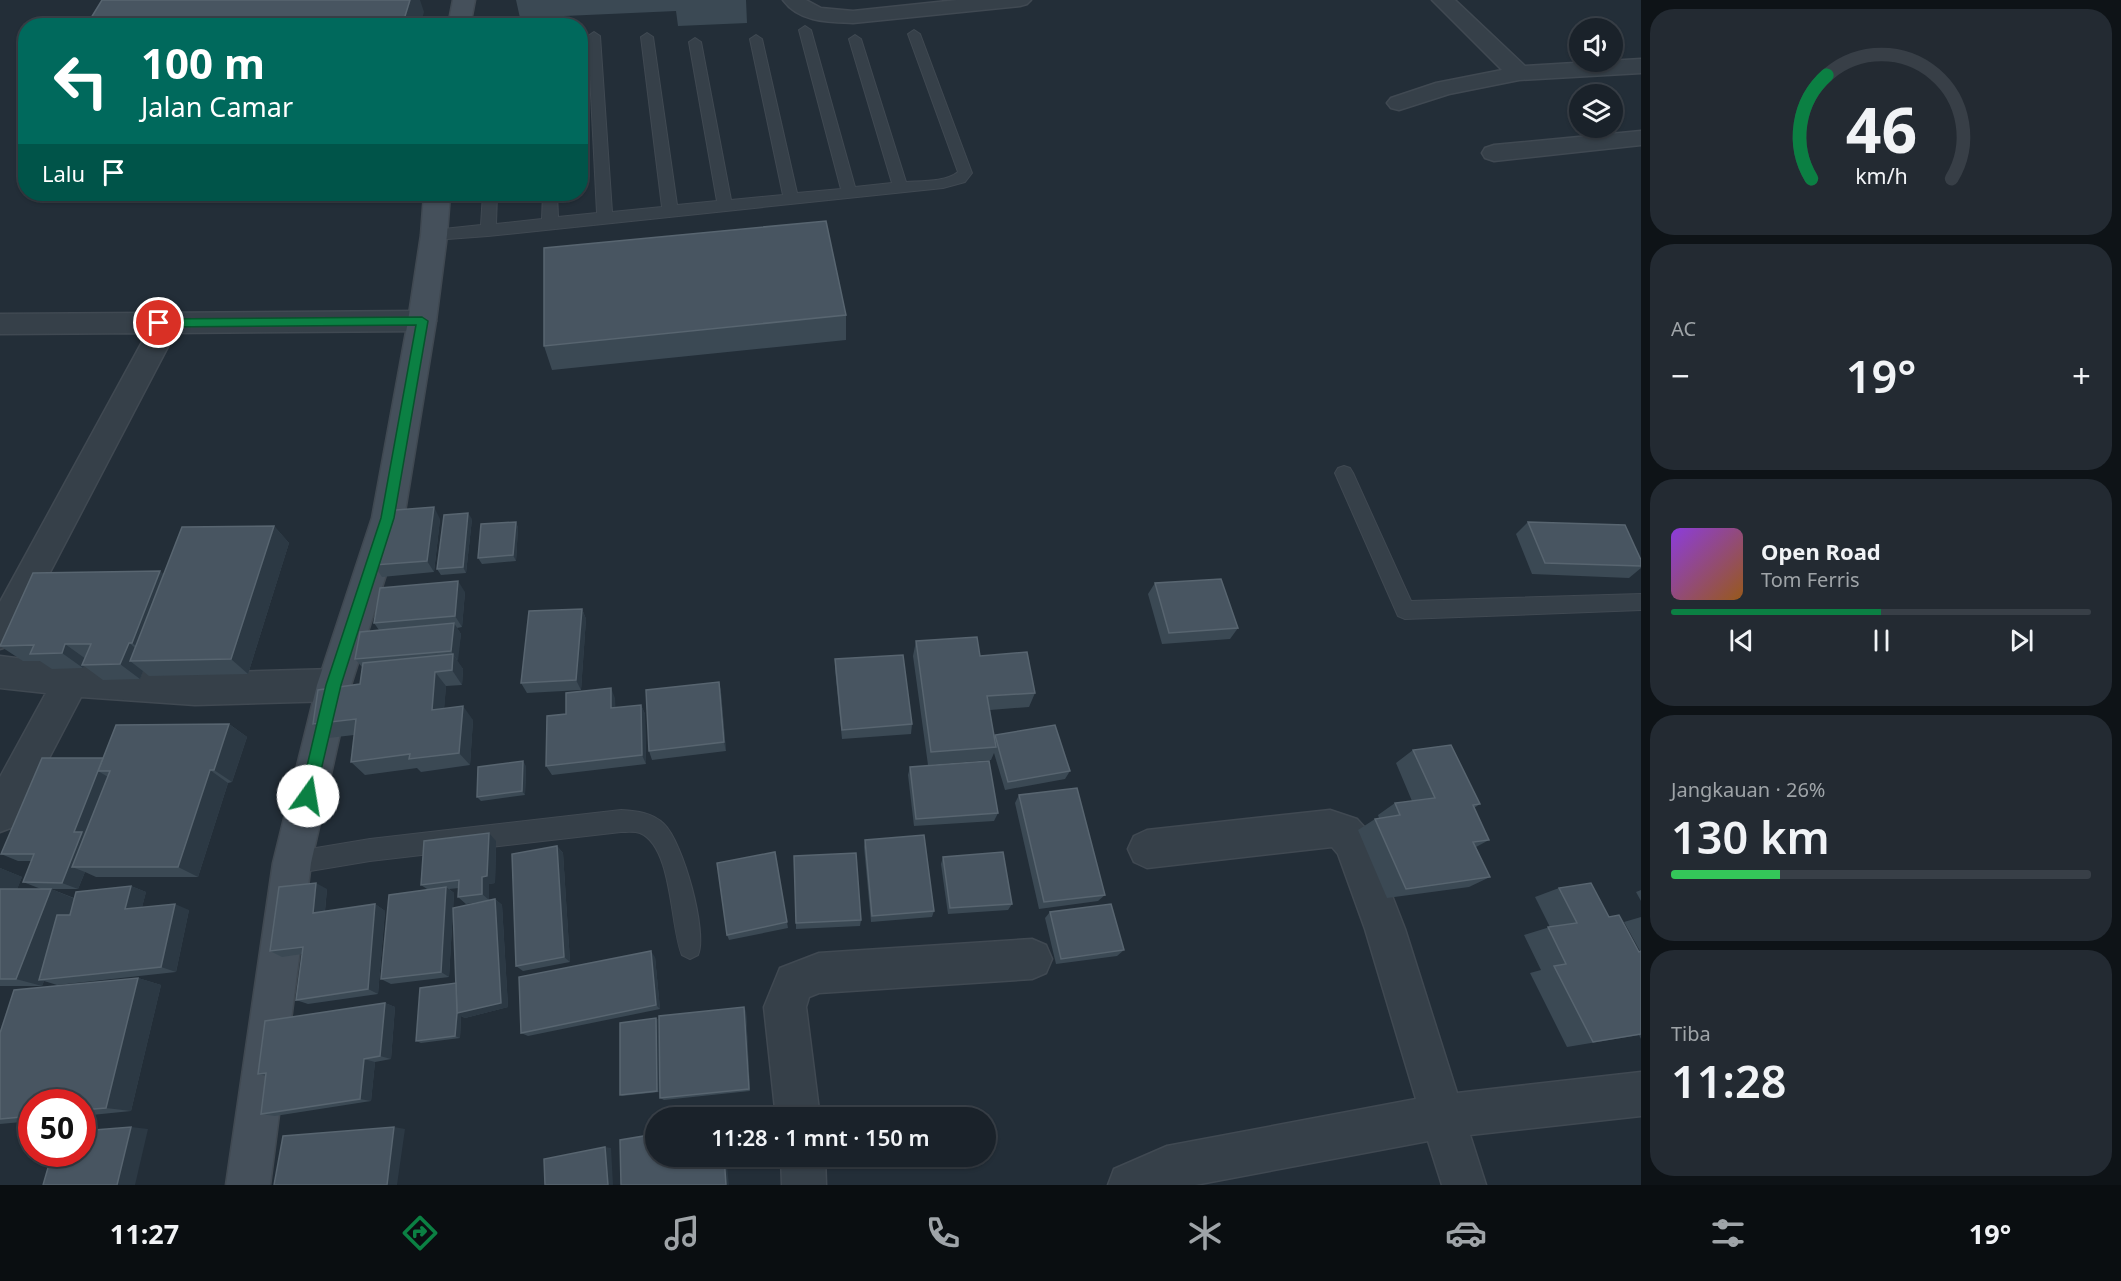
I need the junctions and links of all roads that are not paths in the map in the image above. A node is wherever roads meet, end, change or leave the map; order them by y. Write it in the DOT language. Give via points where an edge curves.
graph roads {
  1 [pos="464,0"];
  2 [pos="794,0"];
  3 [pos="1020,0"];
  4 [pos="1443,0"];
  5 [pos="461,18"];
  6 [pos="805,30"];
  7 [pos="914,34"];
  8 [pos="594,36"];
  9 [pos="647,37"];
  10 [pos="756,39"];
  11 [pos="855,39"];
  12 [pos="695,42"];
  13 [pos="1641,66"];
  14 [pos="1520,73"];
  15 [pos="1400,103"];
  16 [pos="1641,138"];
  17 [pos="1494,153"];
  18 [pos="900,187"];
  19 [pos="849,192"];
  20 [pos="791,198"];
  21 [pos="436,201"];
  22 [pos="490,201"];
  23 [pos="550,201"];
  24 [pos="725,205"];
  25 [pos="670,211"];
  26 [pos="605,216"];
  27 [pos="550,224"];
  28 [pos="488,231"];
  29 [pos="434,235"];
  30 [pos="422,321"];
  31 [pos="0,324"];
  32 [pos="159,337"];
  33 [pos="1344,473"];
  34 [pos="1641,602"];
  35 [pos="0,634"];
  36 [pos="0,672"];
  37 [pos="71,681"];
  38 [pos="334,685"];
  39 [pos="0,814"];
  40 [pos="1147,849"];
  41 [pos="292,863"];
  42 [pos="690,947"];
  43 [pos="1032,959"];
  44 [pos="1641,1094"];
  45 [pos="797,1107"];
  46 [pos="1443,1116"];
  47 [pos="803,1167"];
  48 [pos="248,1185"];
  49 [pos="804,1185"];
  50 [pos="1130,1185"];
  51 [pos="1464,1185"];
  1 -- 5 [label="main road"];
  2 -- 3 [label="street" via="802,9 826,16 853,17"];
  4 -- 14 [label="street"];
  6 -- 19 [label="lane"];
  7 -- 18 [label="lane" via="965,173 960,179 943,183"];
  8 -- 26 [label="lane"];
  9 -- 25 [label="lane"];
  10 -- 20 [label="lane"];
  11 -- 18 [label="lane"];
  12 -- 24 [label="lane"];
  13 -- 14 [label="street"];
  14 -- 15 [label="street" via="1444,88"];
  16 -- 17 [label="street"];
  18 -- 19 [label="lane"];
  19 -- 20 [label="lane"];
  20 -- 24 [label="lane"];
  21 -- 29 [label="main road"];
  22 -- 28 [label="lane"];
  23 -- 27 [label="lane"];
  24 -- 25 [label="lane"];
  25 -- 26 [label="lane"];
  26 -- 27 [label="lane"];
  27 -- 28 [label="lane"];
  28 -- 29 [label="lane"];
  29 -- 30 [label="main road"];
  30 -- 31 [label="street"];
  30 -- 38 [label="main road" via="388,518"];
  32 -- 35 [label="street"];
  33 -- 34 [label="lane" via="1405,610"];
  36 -- 37 [label="street"];
  37 -- 38 [label="street" via="195,689"];
  37 -- 39 [label="street"];
  38 -- 41 [label="main road"];
  40 -- 46 [label="street" via="1330,828 1344,832 1353,842 1384,929"];
  41 -- 42 [label="lane" via="370,850 621,821 645,824 659,834 668,853 681,891"];
  41 -- 48 [label="main road"];
  43 -- 45 [label="street" via="819,973 794,982 785,1007"];
  44 -- 46 [label="street"];
  46 -- 50 [label="street" via="1167,1168"];
  46 -- 51 [label="street"];
  47 -- 49 [label="street"];
}
